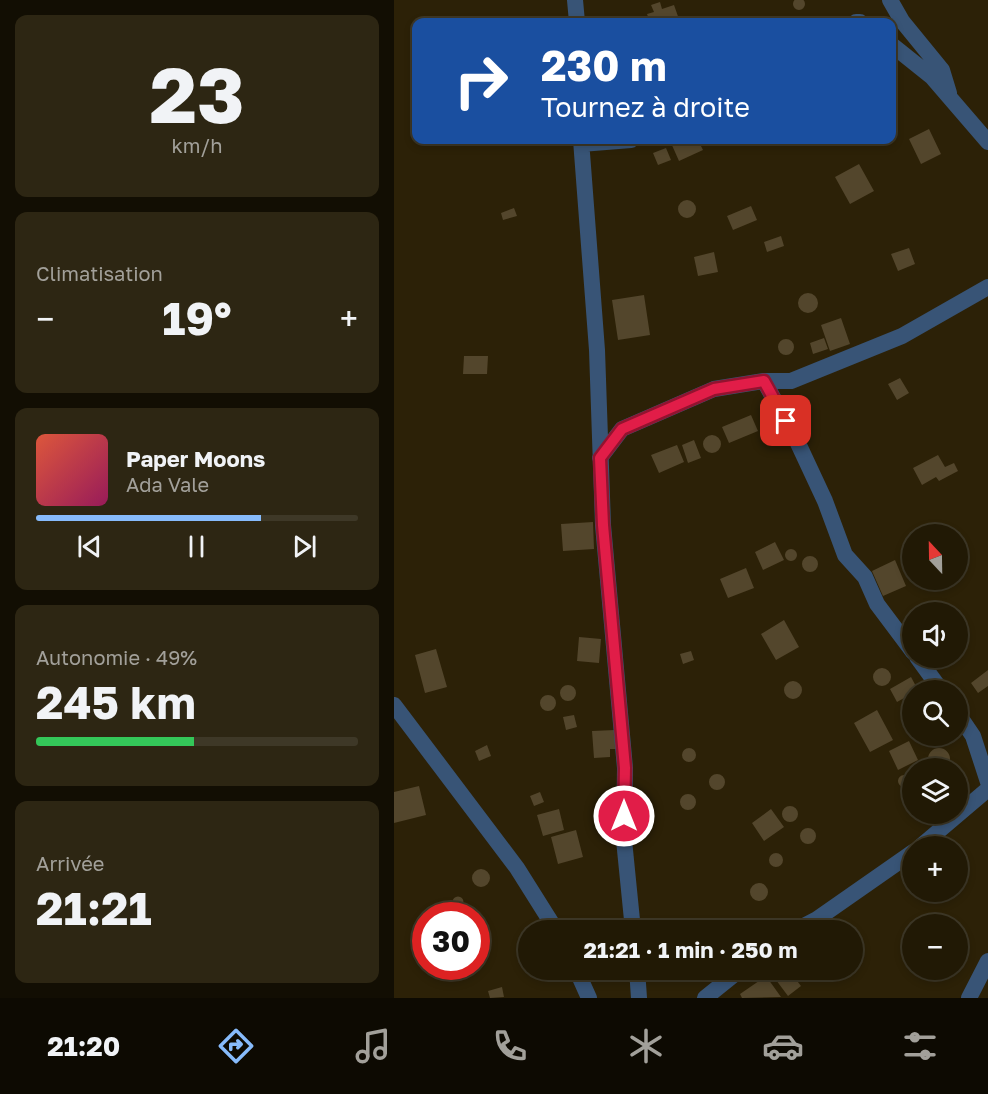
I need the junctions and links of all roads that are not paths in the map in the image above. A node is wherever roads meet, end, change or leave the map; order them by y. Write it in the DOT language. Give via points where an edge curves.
graph roads {
  1 [pos="575,0"];
  2 [pos="890,0"];
  3 [pos="577,18"];
  4 [pos="896,48"];
  5 [pos="950,97"];
  6 [pos="988,142"];
  7 [pos="581,144"];
  8 [pos="988,287"];
  9 [pos="764,381"];
  10 [pos="600,458"];
  11 [pos="902,637"];
  12 [pos="394,705"];
  13 [pos="968,729"];
  14 [pos="988,782"];
  15 [pos="988,789"];
  16 [pos="933,836"];
  17 [pos="902,860"];
  18 [pos="550,920"];
  19 [pos="632,920"];
  20 [pos="814,920"];
  21 [pos="988,961"];
  22 [pos="581,980"];
  23 [pos="638,980"];
  24 [pos="727,980"];
  25 [pos="589,998"];
  26 [pos="639,998"];
  27 [pos="705,998"];
  28 [pos="969,998"];
  1 -- 3 [label="street"];
  2 -- 5 [label="street" via="942,70"];
  4 -- 5 [label="street"];
  5 -- 6 [label="street"];
  7 -- 10 [label="street" via="597,350"];
  8 -- 9 [label="street" via="902,336 791,381"];
  9 -- 10 [label="street" via="714,389 622,429"];
  9 -- 11 [label="street" via="811,471 845,555 865,577 877,604"];
  10 -- 19 [label="street" via="625,768 624,840"];
  12 -- 18 [label="street" via="517,868"];
  13 -- 14 [label="street"];
  15 -- 16 [label="street"];
  17 -- 20 [label="street"];
  21 -- 28 [label="street"];
  22 -- 25 [label="street"];
  23 -- 26 [label="street"];
  24 -- 27 [label="street"];
}
